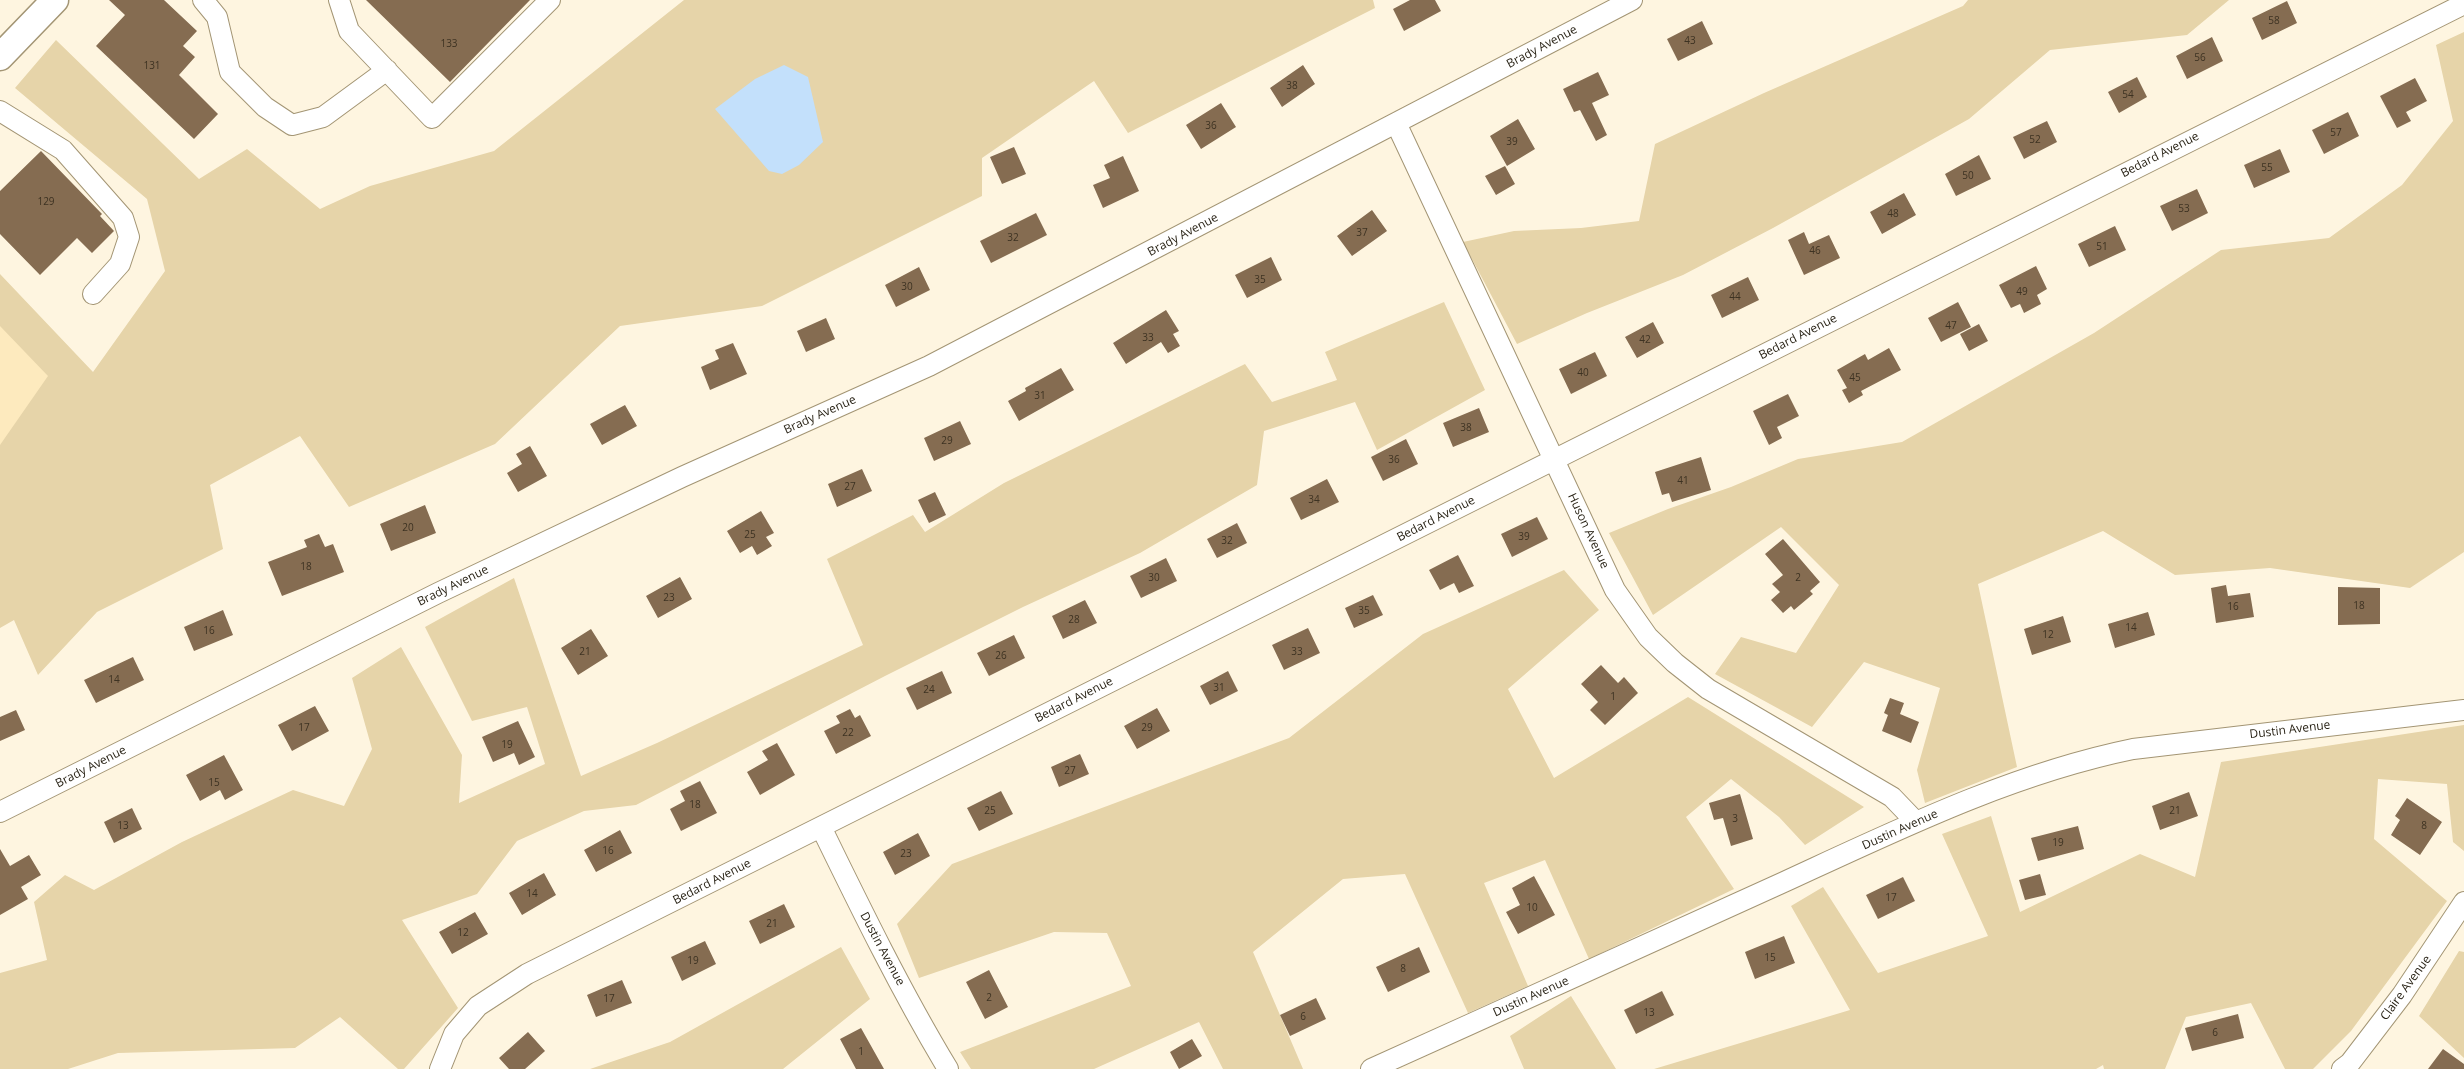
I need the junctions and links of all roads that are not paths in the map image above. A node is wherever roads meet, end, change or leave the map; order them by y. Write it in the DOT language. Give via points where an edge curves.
graph roads {
  1 [pos="55,0"];
  2 [pos="203,0"];
  3 [pos="339,0"];
  4 [pos="550,0"];
  5 [pos="1632,0"];
  6 [pos="2464,4"];
  7 [pos="0,57"];
  8 [pos="387,70"];
  9 [pos="0,111"];
  10 [pos="1396,124"];
  11 [pos="93,294"];
  12 [pos="1554,459"];
  13 [pos="2464,710"];
  14 [pos="0,812"];
  15 [pos="1916,822"];
  16 [pos="821,827"];
  17 [pos="2462,912"];
  18 [pos="440,1069"];
  19 [pos="948,1069"];
  20 [pos="1372,1069"];
  21 [pos="2342,1069"];
  1 -- 7 [label="main road"];
  2 -- 8 [label="street" via="217,17 230,72 265,107 292,125 323,117"];
  3 -- 8 [label="street" via="349,31"];
  4 -- 8 [label="street" via="432,118"];
  5 -- 10 [label="street, Brady Avenue"];
  6 -- 12 [label="street, Bedard Avenue"];
  9 -- 11 [label="street" via="63,150 123,218 129,236 120,264"];
  10 -- 12 [label="street, Huson Avenue"];
  10 -- 14 [label="street, Brady Avenue" via="929,366 438,593"];
  12 -- 15 [label="street, Huson Avenue" via="1615,590 1648,637 1675,664 1708,689 1892,796"];
  12 -- 16 [label="street, Bedard Avenue"];
  13 -- 15 [label="street, Dustin Avenue" via="2133,749 2098,756 2036,774"];
  15 -- 20 [label="street, Dustin Avenue"];
  16 -- 18 [label="street, Bedard Avenue" via="501,990 478,1006 454,1034"];
  16 -- 19 [label="street, Dustin Avenue" via="870,929"];
  17 -- 21 [label="street, Claire Avenue" via="2402,996"];
}
